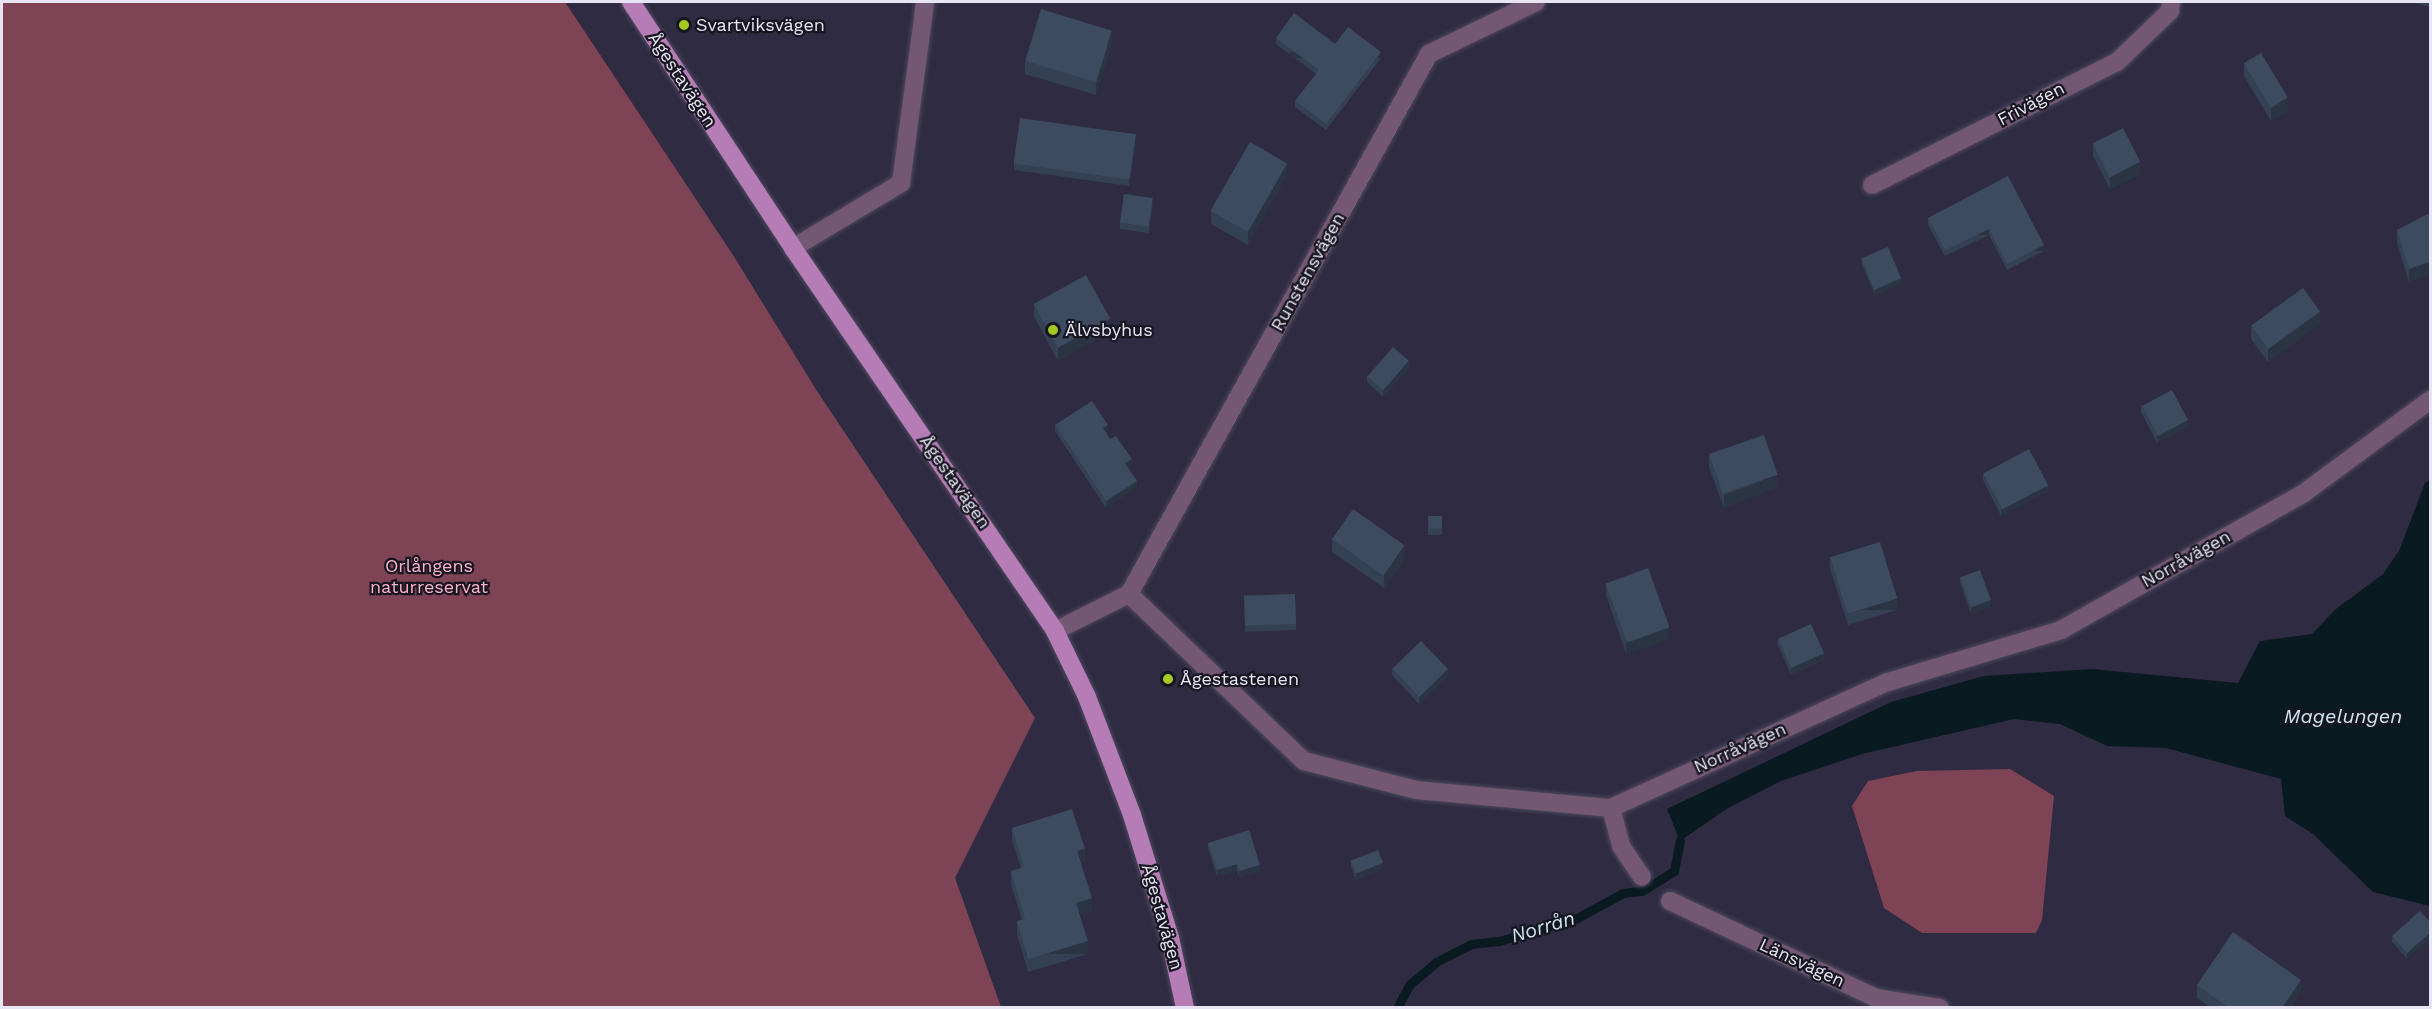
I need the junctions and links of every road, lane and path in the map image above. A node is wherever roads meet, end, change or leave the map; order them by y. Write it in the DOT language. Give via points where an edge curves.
graph roads {
  1 [pos="631,2"];
  2 [pos="925,2"];
  3 [pos="1536,2"];
  4 [pos="2171,2"];
  5 [pos="1872,184"];
  6 [pos="793,248"];
  7 [pos="2430,400"];
  8 [pos="1129,594"];
  9 [pos="1055,631"];
  10 [pos="1611,808"];
  11 [pos="1642,877"];
  12 [pos="1670,901"];
  13 [pos="1185,1008"];
  14 [pos="1940,1008"];
  1 -- 6 [label="main road, Ågestavägen"];
  2 -- 6 [label="street" via="901,183"];
  3 -- 8 [label="street, Runstensvägen" via="1429,54"];
  4 -- 5 [label="street, Frivägen" via="2169,11 2117,62"];
  6 -- 9 [label="main road, Ågestavägen"];
  7 -- 10 [label="street, Norråvägen" via="2304,493 2061,630 1888,682"];
  8 -- 9 [label="street"];
  8 -- 10 [label="street, Norråvägen" via="1304,761 1416,790"];
  9 -- 13 [label="main road, Ågestavägen" via="1087,696 1132,815 1170,938"];
  10 -- 11 [label="street" via="1620,846"];
  12 -- 14 [label="street, Länsvägen" via="1876,998"];
}
